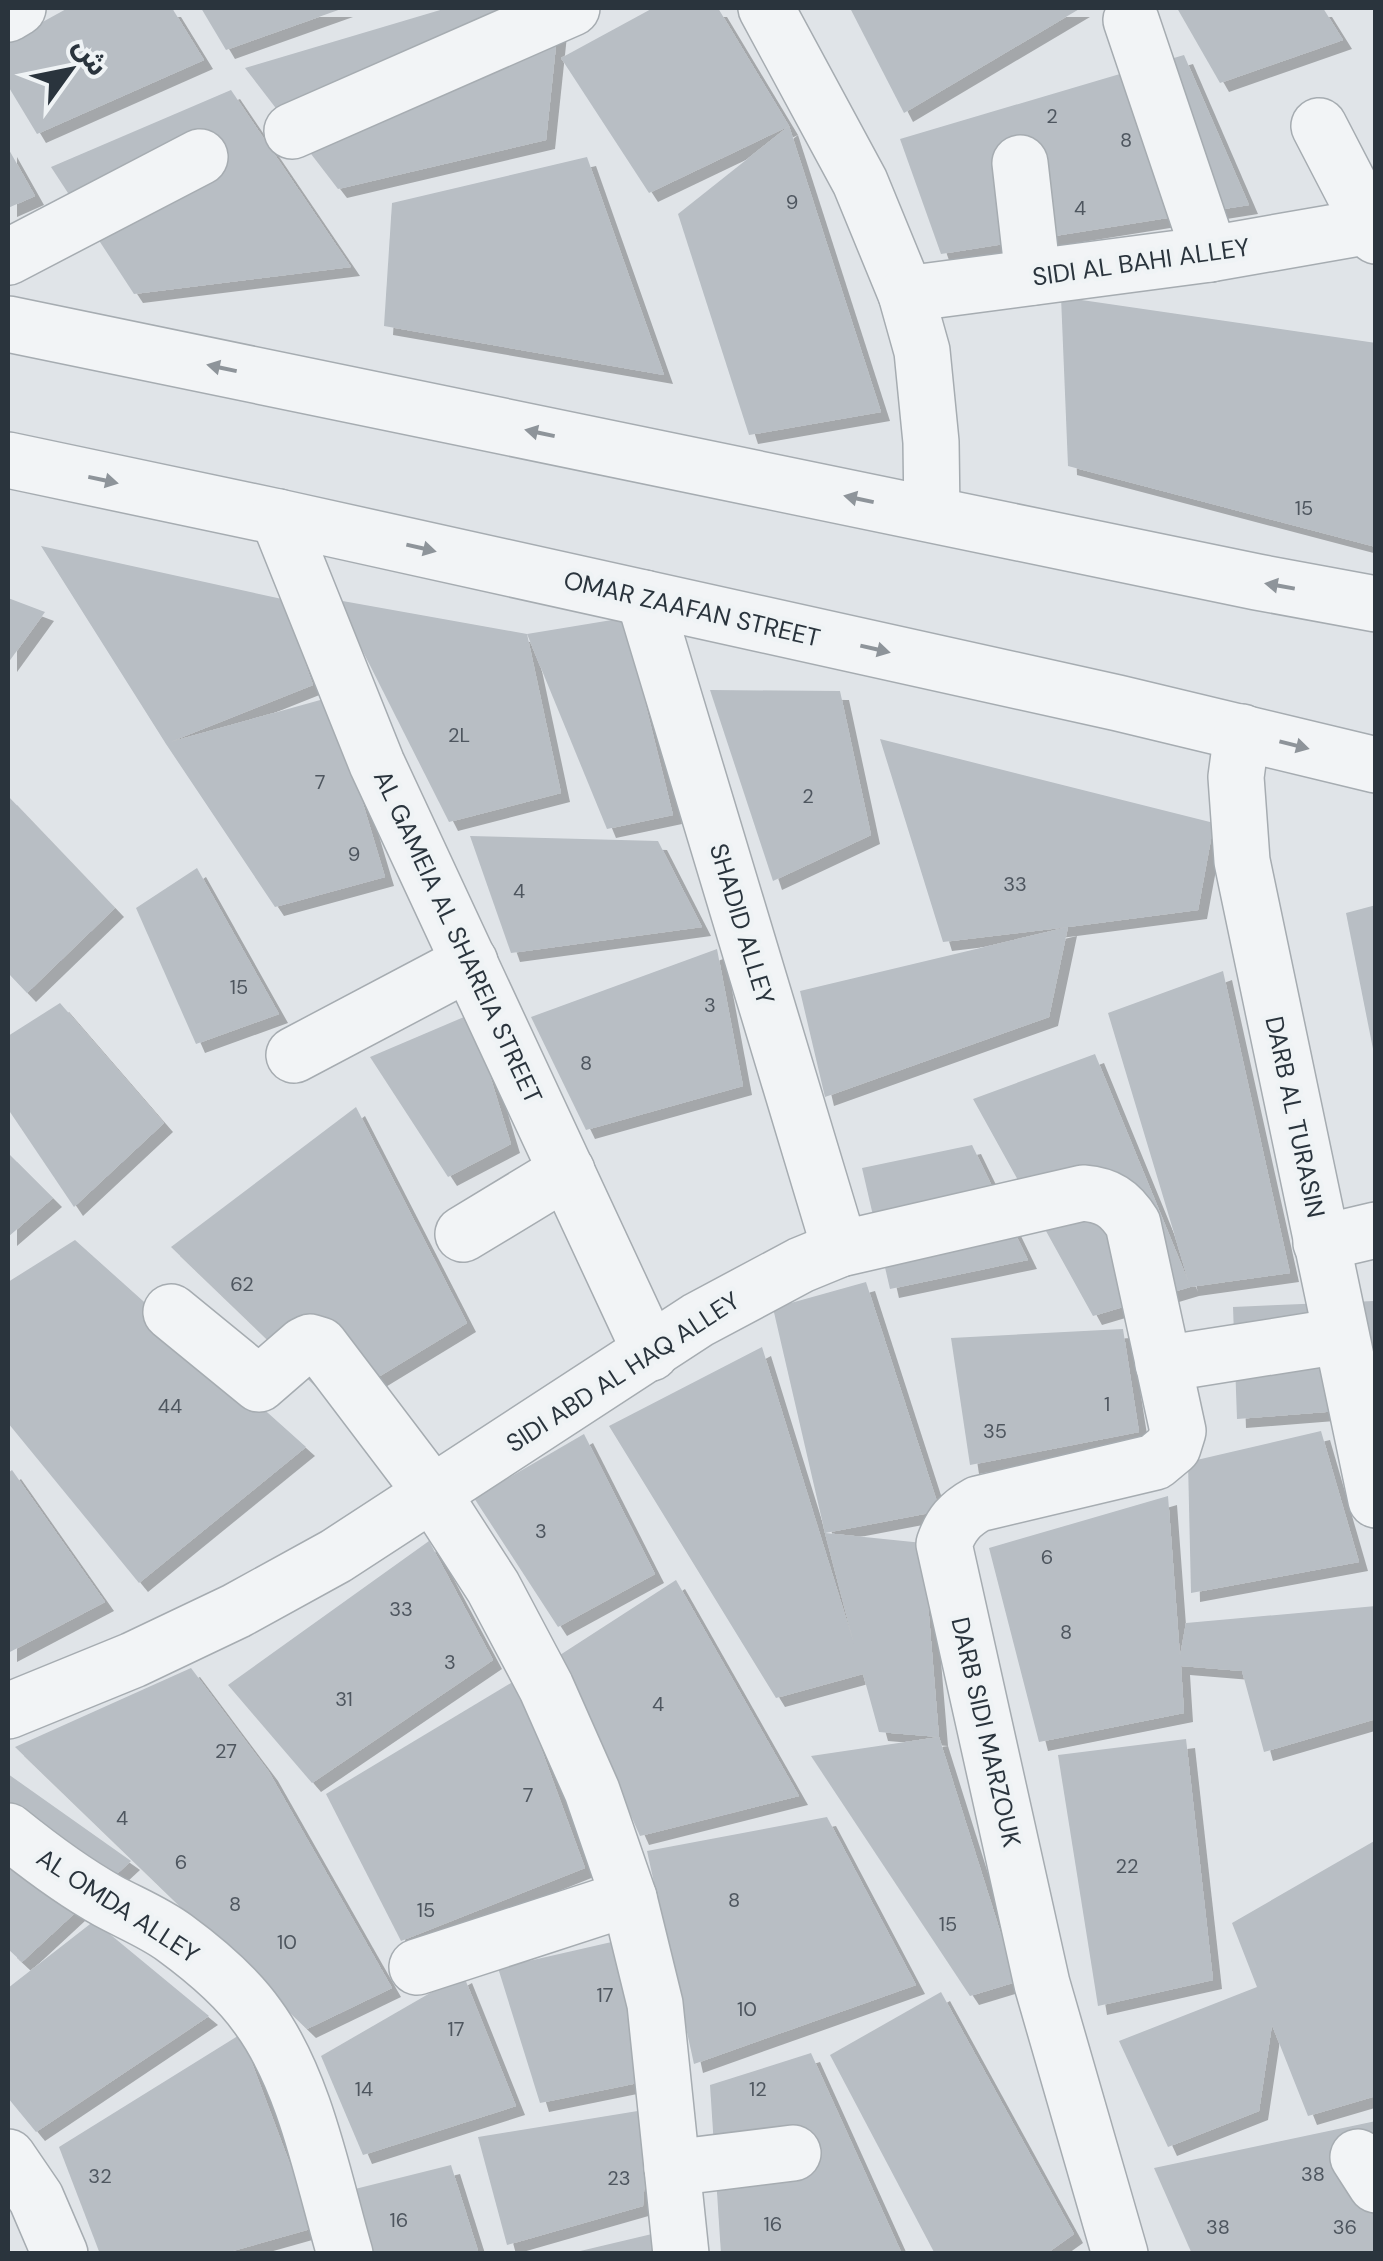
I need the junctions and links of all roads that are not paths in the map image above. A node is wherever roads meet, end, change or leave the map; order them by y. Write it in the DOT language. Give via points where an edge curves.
graph roads {
  1 [pos="18,8"];
  2 [pos="572,8"];
  3 [pos="766,8"];
  4 [pos="8,14"];
  5 [pos="1131,20"];
  6 [pos="1318,126"];
  7 [pos="292,131"];
  8 [pos="200,157"];
  9 [pos="1020,163"];
  10 [pos="1374,229"];
  11 [pos="1210,254"];
  12 [pos="8,258"];
  13 [pos="1033,277"];
  14 [pos="906,294"];
  15 [pos="8,324"];
  16 [pos="8,460"];
  17 [pos="932,514"];
  18 [pos="278,517"];
  19 [pos="644,598"];
  20 [pos="1376,604"];
  21 [pos="1242,732"];
  22 [pos="1376,765"];
  23 [pos="470,962"];
  24 [pos="294,1056"];
  25 [pos="567,1172"];
  26 [pos="1376,1230"];
  27 [pos="463,1234"];
  28 [pos="1321,1243"];
  29 [pos="840,1249"];
  30 [pos="171,1312"];
  31 [pos="1340,1336"];
  32 [pos="650,1353"];
  33 [pos="1163,1364"];
  34 [pos="1374,1488"];
  35 [pos="432,1494"];
  36 [pos="8,1711"];
  37 [pos="8,1831"];
  38 [pos="629,1898"];
  39 [pos="417,1967"];
  40 [pos="793,2153"];
  41 [pos="672,2168"];
  42 [pos="22,2177"];
  43 [pos="8,2244"];
  44 [pos="60,2254"];
  45 [pos="345,2254"];
  46 [pos="682,2254"];
  47 [pos="1120,2254"];
  1 -- 4 [label="street"];
  2 -- 7 [label="street"];
  3 -- 14 [label="street" via="860,182"];
  5 -- 11 [label="street"];
  6 -- 10 [label="street"];
  8 -- 12 [label="street"];
  9 -- 13 [label="street"];
  10 -- 11 [label="street, SIDI AL BAHI ALLEY"];
  11 -- 13 [label="street, SIDI AL BAHI ALLEY"];
  13 -- 14 [label="street, SIDI AL BAHI ALLEY"];
  14 -- 17 [label="street" via="922,351"];
  17 -- 15 [label="street, one-way"];
  16 -- 18 [label="street, OMAR ZAAFAN STREET, one-way"];
  20 -- 17 [label="street, one-way"];
  18 -- 19 [label="street, OMAR ZAAFAN STREET, one-way"];
  18 -- 23 [label="street, AL GAMEIA AL SHAREIA STREET" via="377,764"];
  19 -- 21 [label="street, OMAR ZAAFAN STREET, one-way"];
  19 -- 29 [label="street, SHADID ALLEY"];
  21 -- 22 [label="street, OMAR ZAAFAN STREET, one-way"];
  21 -- 28 [label="street, DARB AL TURASIN" via="1236,777 1242,861"];
  23 -- 24 [label="street"];
  23 -- 25 [label="street, AL GAMEIA AL SHAREIA STREET"];
  25 -- 27 [label="street"];
  25 -- 32 [label="street, AL GAMEIA AL SHAREIA STREET"];
  26 -- 28 [label="street"];
  28 -- 31 [label="street, DARB AL TURASIN"];
  29 -- 32 [label="street, SIDI ABD AL HAQ ALLEY" via="750,1291"];
  29 -- 33 [label="street, SIDI ABD AL HAQ ALLEY" via="1098,1194 1114,1200 1133,1224"];
  30 -- 35 [label="street" via="259,1384 304,1345 320,1346"];
  31 -- 33 [label="street"];
  31 -- 34 [label="street, DARB AL TURASIN"];
  32 -- 35 [label="street, SIDI ABD AL HAQ ALLEY"];
  33 -- 47 [label="street, DARB SIDI MARZOUK" via="1178,1431 1165,1456 978,1504 950,1527 944,1544 1042,1984"];
  35 -- 36 [label="street, SIDI ABD AL HAQ ALLEY" via="236,1611"];
  35 -- 38 [label="street" via="546,1687 592,1790"];
  37 -- 45 [label="street, AL OMDA ALLEY" via="105,1899 173,1936 258,2016 288,2066"];
  38 -- 39 [label="street"];
  38 -- 41 [label="street" via="654,2004"];
  40 -- 41 [label="street"];
  41 -- 46 [label="street"];
  42 -- 43 [label="street"];
  42 -- 44 [label="street"];
}
